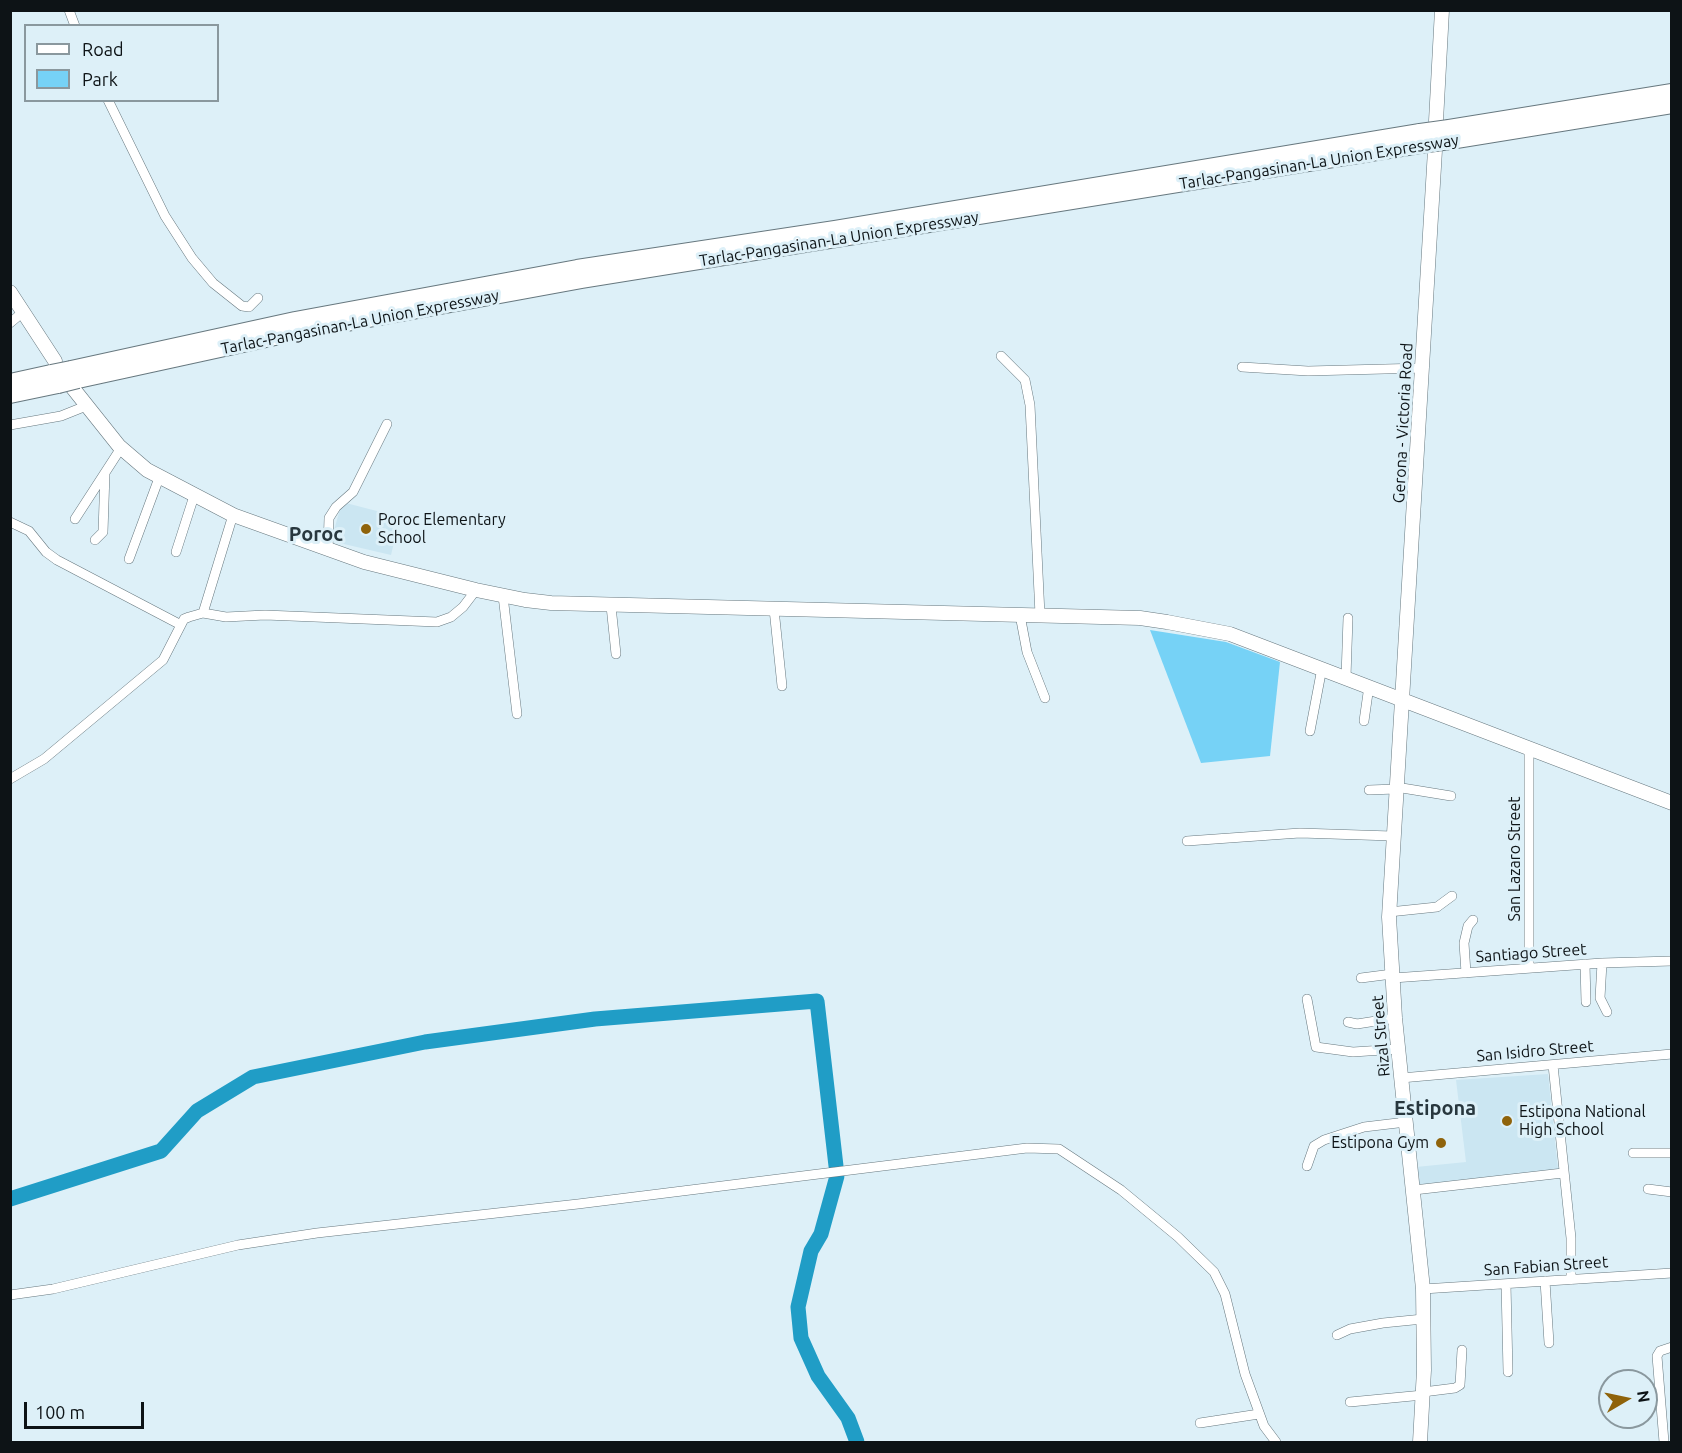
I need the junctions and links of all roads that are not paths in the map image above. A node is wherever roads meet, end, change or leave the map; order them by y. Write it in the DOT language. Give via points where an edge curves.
graph roads {
  1 [pos="1442,10"];
  2 [pos="1671,92"];
  3 [pos="109,102"];
  4 [pos="1671,105"];
  5 [pos="1445,130"];
  6 [pos="1425,142"];
  7 [pos="10,292"];
  8 [pos="258,298"];
  9 [pos="22,312"];
  10 [pos="10,323"];
  11 [pos="1001,356"];
  12 [pos="1242,367"];
  13 [pos="1423,368"];
  14 [pos="64,376"];
  15 [pos="10,382"];
  16 [pos="10,395"];
  17 [pos="86,406"];
  18 [pos="387,424"];
  19 [pos="10,425"];
  20 [pos="121,448"];
  21 [pos="105,473"];
  22 [pos="159,478"];
  23 [pos="194,496"];
  24 [pos="233,515"];
  25 [pos="75,519"];
  26 [pos="10,522"];
  27 [pos="95,540"];
  28 [pos="328,550"];
  29 [pos="176,552"];
  30 [pos="129,560"];
  31 [pos="476,590"];
  32 [pos="503,596"];
  33 [pos="611,606"];
  34 [pos="774,609"];
  35 [pos="203,614"];
  36 [pos="1020,615"];
  37 [pos="1040,615"];
  38 [pos="1348,618"];
  39 [pos="181,625"];
  40 [pos="616,654"];
  41 [pos="1322,668"];
  42 [pos="1346,677"];
  43 [pos="782,686"];
  44 [pos="1369,686"];
  45 [pos="1045,698"];
  46 [pos="1402,699"];
  47 [pos="517,714"];
  48 [pos="1364,721"];
  49 [pos="1310,731"];
  50 [pos="1529,749"];
  51 [pos="10,779"];
  52 [pos="1396,788"];
  53 [pos="1368,790"];
  54 [pos="1452,796"];
  55 [pos="1671,803"];
  56 [pos="1392,836"];
  57 [pos="1187,841"];
  58 [pos="1452,896"];
  59 [pos="1389,912"];
  60 [pos="1473,920"];
  61 [pos="1671,961"];
  62 [pos="1602,963"];
  63 [pos="1585,964"];
  64 [pos="1529,968"];
  65 [pos="1466,973"];
  66 [pos="1393,976"];
  67 [pos="1361,978"];
  68 [pos="1307,999"];
  69 [pos="1586,1002"];
  70 [pos="1607,1012"];
  71 [pos="1395,1018"];
  72 [pos="1348,1022"];
  73 [pos="1398,1049"];
  74 [pos="1671,1054"];
  75 [pos="1553,1065"];
  76 [pos="1401,1078"];
  77 [pos="1406,1122"];
  78 [pos="1633,1153"];
  79 [pos="1671,1153"];
  80 [pos="1307,1166"];
  81 [pos="1563,1173"];
  82 [pos="1648,1189"];
  83 [pos="1414,1190"];
  84 [pos="1671,1192"];
  85 [pos="1671,1273"];
  86 [pos="1570,1280"];
  87 [pos="1545,1281"];
  88 [pos="1506,1284"];
  89 [pos="1423,1289"];
  90 [pos="10,1295"];
  91 [pos="1424,1319"];
  92 [pos="1337,1335"];
  93 [pos="1549,1343"];
  94 [pos="1671,1347"];
  95 [pos="1462,1350"];
  96 [pos="1508,1372"];
  97 [pos="1423,1394"];
  98 [pos="1350,1402"];
  99 [pos="1260,1414"];
  100 [pos="1200,1423"];
  101 [pos="1276,1443"];
  102 [pos="1420,1443"];
  103 [pos="1664,1443"];
  1 -- 5 [label="street"];
  2 -- 5 [label="highway, Tarlac-Pangasinan-La Union Expressway"];
  3 -- 8 [label="street" via="165,216 192,258 213,283 242,306 249,307"];
  4 -- 5 [label="highway, Tarlac-Pangasinan-La Union Expressway"];
  5 -- 6 [label="highway, Tarlac-Pangasinan-La Union Expressway, bridge"];
  6 -- 13 [label="street, Gerona - Victoria Road"];
  6 -- 14 [label="highway, Tarlac-Pangasinan-La Union Expressway" via="582,280"];
  7 -- 9 [label="street"];
  9 -- 10 [label="street"];
  9 -- 14 [label="street"];
  11 -- 37 [label="street" via="1025,380 1030,405"];
  12 -- 13 [label="street" via="1308,371"];
  13 -- 46 [label="street, Gerona - Victoria Road"];
  14 -- 15 [label="highway, Tarlac-Pangasinan-La Union Expressway"];
  14 -- 16 [label="highway, Tarlac-Pangasinan-La Union Expressway"];
  14 -- 17 [label="street"];
  17 -- 19 [label="street" via="61,416"];
  17 -- 20 [label="street"];
  18 -- 28 [label="street" via="353,492 329,518"];
  20 -- 21 [label="street"];
  20 -- 22 [label="street"];
  21 -- 25 [label="street"];
  21 -- 27 [label="street" via="103,532"];
  22 -- 23 [label="street"];
  22 -- 30 [label="street"];
  23 -- 24 [label="street"];
  23 -- 29 [label="street"];
  24 -- 28 [label="street"];
  24 -- 35 [label="street"];
  26 -- 39 [label="street" via="29,531 57,560"];
  28 -- 31 [label="street"];
  31 -- 32 [label="street"];
  31 -- 35 [label="street" via="451,617 437,622"];
  32 -- 33 [label="street"];
  32 -- 47 [label="street"];
  33 -- 34 [label="street"];
  33 -- 40 [label="street"];
  34 -- 36 [label="street"];
  34 -- 43 [label="street"];
  35 -- 39 [label="street" via="189,616"];
  36 -- 37 [label="street"];
  36 -- 45 [label="street" via="1028,652"];
  37 -- 41 [label="street" via="1140,618 1178,624 1230,634"];
  38 -- 42 [label="street"];
  39 -- 51 [label="street" via="163,660 44,759"];
  41 -- 42 [label="street"];
  41 -- 49 [label="street"];
  42 -- 44 [label="street"];
  44 -- 46 [label="street"];
  44 -- 48 [label="street"];
  46 -- 50 [label="street"];
  46 -- 52 [label="street, Rizal Street"];
  50 -- 55 [label="street"];
  50 -- 64 [label="street, San Lazaro Street"];
  52 -- 53 [label="street"];
  52 -- 54 [label="street"];
  52 -- 56 [label="street, Rizal Street"];
  56 -- 57 [label="street" via="1300,833"];
  56 -- 59 [label="street, Rizal Street"];
  58 -- 59 [label="street" via="1437,907"];
  59 -- 66 [label="street, Rizal Street"];
  60 -- 65 [label="street" via="1464,943"];
  61 -- 62 [label="street, Santiago Street"];
  62 -- 63 [label="street, Santiago Street"];
  62 -- 70 [label="street" via="1600,998"];
  63 -- 64 [label="street, Santiago Street"];
  63 -- 69 [label="street"];
  64 -- 65 [label="street, Santiago Street"];
  65 -- 66 [label="street, Santiago Street"];
  66 -- 67 [label="street, Santiago Street"];
  66 -- 71 [label="street, Rizal Street"];
  68 -- 73 [label="street" via="1317,1047 1353,1053"];
  71 -- 72 [label="street"];
  71 -- 73 [label="street, Rizal Street"];
  73 -- 76 [label="street, Rizal Street"];
  74 -- 75 [label="street, San Isidro Street"];
  75 -- 76 [label="street, San Isidro Street"];
  75 -- 81 [label="street"];
  76 -- 77 [label="street, Rizal Street"];
  77 -- 80 [label="street" via="1364,1127 1324,1140 1314,1146"];
  77 -- 83 [label="street, Rizal Street"];
  78 -- 79 [label="street"];
  81 -- 83 [label="street"];
  81 -- 86 [label="street" via="1571,1238"];
  82 -- 84 [label="street"];
  83 -- 89 [label="street, Rizal Street"];
  85 -- 86 [label="street, San Fabian Street"];
  86 -- 87 [label="street, San Fabian Street"];
  87 -- 88 [label="street, San Fabian Street"];
  87 -- 93 [label="street"];
  88 -- 89 [label="street, San Fabian Street"];
  88 -- 96 [label="street"];
  89 -- 91 [label="street, Rizal Street"];
  90 -- 99 [label="street" via="53,1289 238,1245 317,1233 1027,1148 1059,1149 1121,1190 1214,1272 1225,1294 1245,1374"];
  91 -- 92 [label="street" via="1350,1329"];
  91 -- 97 [label="street, Rizal Street"];
  94 -- 103 [label="street" via="1657,1356"];
  95 -- 97 [label="street" via="1460,1385"];
  97 -- 98 [label="street"];
  97 -- 102 [label="street, Rizal Street"];
  99 -- 100 [label="street"];
  99 -- 101 [label="street"];
}
